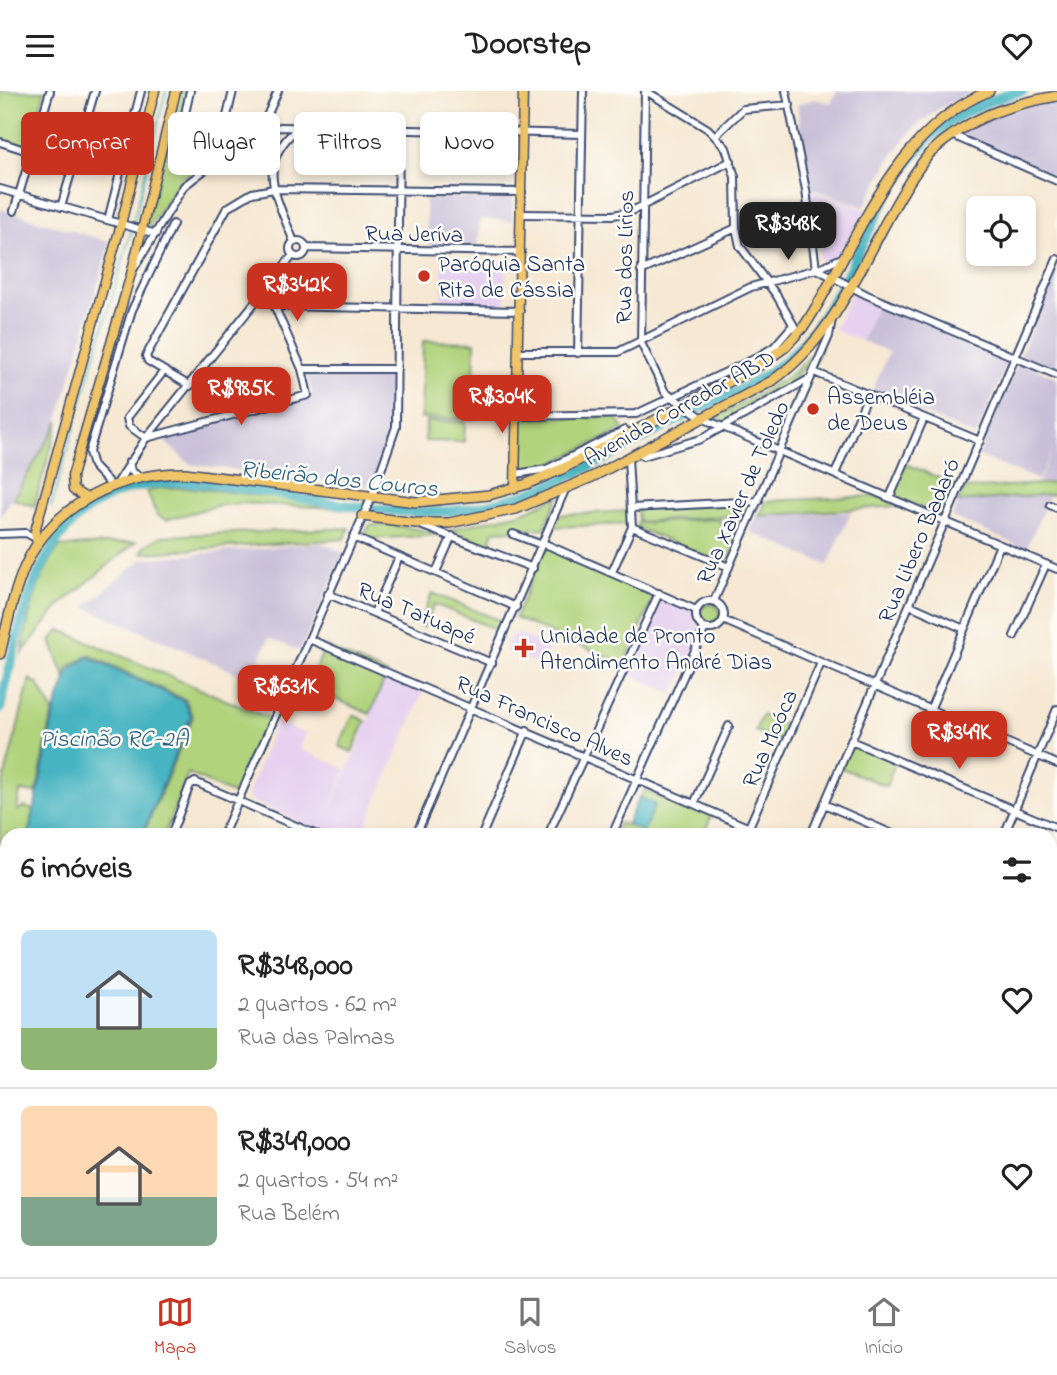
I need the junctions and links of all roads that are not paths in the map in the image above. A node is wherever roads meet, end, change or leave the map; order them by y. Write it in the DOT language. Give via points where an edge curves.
graph roads {
  1 [pos="50,91"];
  2 [pos="95,91"];
  3 [pos="141,91"];
  4 [pos="155,91"];
  5 [pos="176,91"];
  6 [pos="190,91"];
  7 [pos="233,91"];
  8 [pos="278,91"];
  9 [pos="523,91"];
  10 [pos="583,91"];
  11 [pos="645,91"];
  12 [pos="786,91"];
  13 [pos="989,91"];
  14 [pos="1057,96"];
  15 [pos="790,105"];
  16 [pos="43,112"];
  17 [pos="185,112"];
  18 [pos="229,112"];
  19 [pos="270,112"];
  20 [pos="406,130"];
  21 [pos="522,132"];
  22 [pos="294,133"];
  23 [pos="582,134"];
  24 [pos="950,134"];
  25 [pos="716,135"];
  26 [pos="0,142"];
  27 [pos="21,149"];
  28 [pos="731,161"];
  29 [pos="24,175"];
  30 [pos="197,175"];
  31 [pos="398,175"];
  32 [pos="1057,181"];
  33 [pos="0,189"];
  34 [pos="274,189"];
  35 [pos="397,190"];
  36 [pos="522,193"];
  37 [pos="19,194"];
  38 [pos="61,207"];
  39 [pos="641,208"];
  40 [pos="14,211"];
  41 [pos="522,214"];
  42 [pos="580,215"];
  43 [pos="108,220"];
  44 [pos="173,224"];
  45 [pos="124,225"];
  46 [pos="736,228"];
  47 [pos="140,230"];
  48 [pos="156,234"];
  49 [pos="295,242"];
  50 [pos="307,249"];
  51 [pos="397,250"];
  52 [pos="521,253"];
  53 [pos="293,255"];
  54 [pos="845,256"];
  55 [pos="1057,259"];
  56 [pos="816,269"];
  57 [pos="641,271"];
  58 [pos="131,274"];
  59 [pos="835,278"];
  60 [pos="767,283"];
  61 [pos="848,285"];
  62 [pos="267,289"];
  63 [pos="275,306"];
  64 [pos="398,310"];
  65 [pos="520,311"];
  66 [pos="832,319"];
  67 [pos="795,329"];
  68 [pos="641,343"];
  69 [pos="520,352"];
  70 [pos="578,353"];
  71 [pos="1015,357"];
  72 [pos="756,363"];
  73 [pos="302,369"];
  74 [pos="397,369"];
  75 [pos="164,371"];
  76 [pos="812,375"];
  77 [pos="1057,375"];
  78 [pos="190,386"];
  79 [pos="869,395"];
  80 [pos="668,400"];
  81 [pos="687,409"];
  82 [pos="616,415"];
  83 [pos="516,416"];
  84 [pos="702,418"];
  85 [pos="924,418"];
  86 [pos="659,420"];
  87 [pos="725,428"];
  88 [pos="625,435"];
  89 [pos="146,438"];
  90 [pos="980,441"];
  91 [pos="780,450"];
  92 [pos="643,456"];
  93 [pos="628,458"];
  94 [pos="130,462"];
  95 [pos="516,474"];
  96 [pos="835,474"];
  97 [pos="140,477"];
  98 [pos="115,483"];
  99 [pos="515,488"];
  100 [pos="565,490"];
  101 [pos="890,497"];
  102 [pos="87,498"];
  103 [pos="371,498"];
  104 [pos="759,501"];
  105 [pos="1049,505"];
  106 [pos="632,508"];
  107 [pos="1057,508"];
  108 [pos="363,514"];
  109 [pos="946,521"];
  110 [pos="416,523"];
  111 [pos="632,527"];
  112 [pos="0,534"];
  113 [pos="513,534"];
  114 [pos="452,535"];
  115 [pos="353,537"];
  116 [pos="36,541"];
  117 [pos="543,544"];
  118 [pos="1000,545"];
  119 [pos="399,557"];
  120 [pos="1045,564"];
  121 [pos="533,568"];
  122 [pos="729,568"];
  123 [pos="1057,569"];
  124 [pos="436,572"];
  125 [pos="612,572"];
  126 [pos="659,593"];
  127 [pos="328,594"];
  128 [pos="714,601"];
  129 [pos="910,605"];
  130 [pos="516,607"];
  131 [pos="696,610"];
  132 [pos="374,613"];
  133 [pos="723,620"];
  134 [pos="705,628"];
  135 [pos="964,629"];
  136 [pos="1014,636"];
  137 [pos="309,639"];
  138 [pos="0,655"];
  139 [pos="492,663"];
  140 [pos="821,663"];
  141 [pos="874,686"];
  142 [pos="473,707"];
  143 [pos="1057,709"];
  144 [pos="930,710"];
  145 [pos="729,726"];
  146 [pos="527,730"];
  147 [pos="851,741"];
  148 [pos="584,755"];
  149 [pos="1037,755"];
  150 [pos="1057,764"];
  151 [pos="637,779"];
  152 [pos="238,801"];
  153 [pos="694,804"];
  154 [pos="824,804"];
  155 [pos="1014,810"];
  156 [pos="174,828"];
  157 [pos="226,828"];
  158 [pos="301,828"];
  159 [pos="419,828"];
  160 [pos="485,828"];
  161 [pos="551,828"];
  162 [pos="615,828"];
  163 [pos="749,828"];
  164 [pos="814,828"];
  165 [pos="879,828"];
  166 [pos="1007,828"];
  167 [pos="1057,828"];
  1 -- 16 [label="street"];
  2 -- 38 [label="street"];
  3 -- 43 [label="street"];
  4 -- 45 [label="main road"];
  5 -- 47 [label="main road"];
  6 -- 17 [label="street"];
  7 -- 18 [label="street"];
  8 -- 19 [label="street"];
  9 -- 21 [label="main road"];
  10 -- 23 [label="street"];
  11 -- 25 [label="street"];
  11 -- 39 [label="street, Rua dos Lírios"];
  12 -- 15 [label="street"];
  13 -- 54 [label="highway, Avenida Corredor ABD" via="951,110 910,147"];
  14 -- 24 [label="highway, Avenida Corredor ABD" via="992,111"];
  15 -- 25 [label="street" via="743,109"];
  15 -- 56 [label="street"];
  20 -- 21 [label="street"];
  21 -- 23 [label="street"];
  21 -- 36 [label="main road"];
  22 -- 34 [label="street" via="275,155"];
  23 -- 42 [label="street"];
  24 -- 32 [label="street"];
  24 -- 61 [label="highway, Avenida Corredor ABD" via="918,168"];
  25 -- 28 [label="street"];
  26 -- 27 [label="street"];
  28 -- 39 [label="street"];
  28 -- 46 [label="street"];
  29 -- 37 [label="street"];
  30 -- 48 [label="street" via="184,186"];
  31 -- 35 [label="street"];
  33 -- 37 [label="street"];
  34 -- 35 [label="street"];
  34 -- 49 [label="street"];
  34 -- 75 [label="street" via="236,199 227,208 146,354 148,361"];
  35 -- 36 [label="street"];
  35 -- 51 [label="street"];
  36 -- 41 [label="main road"];
  37 -- 38 [label="street"];
  37 -- 40 [label="street"];
  38 -- 43 [label="street"];
  39 -- 42 [label="street" via="621,214"];
  39 -- 57 [label="street, Rua dos Lírios"];
  41 -- 42 [label="street"];
  41 -- 52 [label="main road"];
  42 -- 70 [label="street"];
  43 -- 45 [label="street"];
  44 -- 98 [label="street" via="132,310 89,452 91,464"];
  45 -- 47 [label="street"];
  45 -- 116 [label="main road"];
  46 -- 57 [label="street"];
  46 -- 60 [label="street" via="740,246"];
  47 -- 48 [label="street"];
  47 -- 58 [label="main road"];
  48 -- 58 [label="street"];
  49 -- 50 [label="street" via="302,242"];
  49 -- 53 [label="street" via="290,249"];
  50 -- 51 [label="street, Rua Jeríva"];
  50 -- 53 [label="street" via="301,257"];
  51 -- 52 [label="street, Rua Jeríva"];
  51 -- 64 [label="street"];
  52 -- 65 [label="main road"];
  53 -- 62 [label="street"];
  54 -- 56 [label="street"];
  54 -- 59 [label="highway, Avenida Corredor ABD"];
  55 -- 71 [label="street, Rua Libero Badaró"];
  56 -- 59 [label="street"];
  56 -- 60 [label="street"];
  57 -- 68 [label="street, Rua dos Lírios"];
  58 -- 102 [label="main road" via="72,480 74,491"];
  59 -- 61 [label="street"];
  59 -- 67 [label="highway, Avenida Corredor ABD"];
  60 -- 67 [label="street"];
  60 -- 68 [label="street"];
  61 -- 66 [label="highway, Avenida Corredor ABD"];
  61 -- 71 [label="street"];
  62 -- 63 [label="street"];
  62 -- 78 [label="street"];
  63 -- 64 [label="street"];
  63 -- 73 [label="street"];
  64 -- 65 [label="street"];
  64 -- 74 [label="street"];
  65 -- 69 [label="main road"];
  66 -- 76 [label="street, Rua Xavier de Toledo" via="830,336"];
  66 -- 84 [label="highway, Avenida Corredor ABD" via="791,367"];
  67 -- 72 [label="highway, Avenida Corredor ABD"];
  68 -- 70 [label="street" via="618,352"];
  68 -- 80 [label="street, Rua dos Lírios"];
  69 -- 70 [label="street"];
  69 -- 83 [label="main road"];
  71 -- 77 [label="street"];
  71 -- 90 [label="street, Rua Libero Badaró"];
  72 -- 80 [label="street"];
  72 -- 81 [label="highway, Avenida Corredor ABD"];
  73 -- 74 [label="street"];
  73 -- 89 [label="street" via="309,391 305,397"];
  74 -- 103 [label="street" via="396,427"];
  75 -- 78 [label="street"];
  75 -- 89 [label="street" via="127,418 129,426"];
  76 -- 79 [label="street"];
  76 -- 87 [label="street"];
  76 -- 91 [label="street, Rua Xavier de Toledo"];
  78 -- 89 [label="street"];
  79 -- 85 [label="street"];
  79 -- 96 [label="street"];
  80 -- 81 [label="street, Rua dos Lírios"];
  80 -- 82 [label="street" via="636,414"];
  80 -- 86 [label="street"];
  81 -- 84 [label="street, Rua dos Lírios"];
  81 -- 86 [label="highway, Avenida Corredor ABD"];
  82 -- 83 [label="street"];
  82 -- 88 [label="street"];
  83 -- 95 [label="main road"];
  84 -- 87 [label="street, Rua dos Lírios"];
  84 -- 93 [label="highway, Avenida Corredor ABD"];
  85 -- 90 [label="street"];
  85 -- 101 [label="street"];
  86 -- 88 [label="highway, Avenida Corredor ABD"];
  87 -- 91 [label="street, Rua dos Lírios"];
  87 -- 92 [label="street"];
  88 -- 95 [label="street" via="610,437 547,469"];
  88 -- 99 [label="highway, Avenida Corredor ABD"];
  89 -- 94 [label="street"];
  90 -- 109 [label="street, Rua Libero Badaró"];
  91 -- 96 [label="street, Rua dos Lírios"];
  91 -- 104 [label="street, Rua Xavier de Toledo"];
  93 -- 100 [label="highway, Avenida Corredor ABD"];
  93 -- 106 [label="street"];
  94 -- 97 [label="street" via="131,471"];
  94 -- 98 [label="street"];
  95 -- 99 [label="main road"];
  96 -- 101 [label="street, Rua dos Lírios"];
  97 -- 98 [label="highway, Avenida Corredor ABD"];
  97 -- 103 [label="highway, Avenida Corredor ABD" via="185,473"];
  98 -- 102 [label="highway, Avenida Corredor ABD"];
  99 -- 103 [label="highway, Avenida Corredor ABD" via="438,502"];
  100 -- 110 [label="highway, Avenida Corredor ABD" via="477,519"];
  100 -- 117 [label="street"];
  101 -- 109 [label="street, Rua dos Lírios"];
  102 -- 116 [label="highway, Avenida Corredor ABD"];
  103 -- 108 [label="street"];
  104 -- 106 [label="street"];
  104 -- 122 [label="street, Rua Xavier de Toledo"];
  105 -- 107 [label="street"];
  106 -- 111 [label="street"];
  108 -- 110 [label="highway, Avenida Corredor ABD"];
  108 -- 115 [label="street"];
  109 -- 118 [label="street, Rua dos Lírios"];
  109 -- 129 [label="street, Rua Libero Badaró"];
  110 -- 114 [label="street"];
  111 -- 122 [label="street"];
  111 -- 125 [label="street"];
  112 -- 116 [label="street" via="26,533"];
  113 -- 117 [label="street"];
  114 -- 121 [label="street"];
  114 -- 124 [label="street"];
  115 -- 119 [label="street"];
  115 -- 127 [label="street"];
  116 -- 138 [label="highway, Avenida Corredor ABD" via="17,588"];
  117 -- 121 [label="street"];
  117 -- 125 [label="street"];
  118 -- 120 [label="street, Rua dos Lírios"];
  118 -- 135 [label="street"];
  119 -- 124 [label="street"];
  119 -- 132 [label="street"];
  120 -- 123 [label="street, Rua dos Lírios"];
  120 -- 136 [label="street"];
  121 -- 130 [label="street"];
  122 -- 128 [label="street, Rua Xavier de Toledo"];
  124 -- 130 [label="street"];
  125 -- 126 [label="street"];
  126 -- 131 [label="street"];
  126 -- 148 [label="street"];
  127 -- 132 [label="street, Rua Tatuapé"];
  127 -- 137 [label="street"];
  128 -- 131 [label="street" via="706,600"];
  128 -- 133 [label="street" via="723,609"];
  129 -- 135 [label="street"];
  129 -- 141 [label="street, Rua Libero Badaró"];
  130 -- 139 [label="street"];
  131 -- 134 [label="street" via="696,620"];
  132 -- 139 [label="street, Rua Tatuapé"];
  133 -- 134 [label="street" via="715,628"];
  133 -- 140 [label="street"];
  134 -- 151 [label="street"];
  135 -- 144 [label="street"];
  137 -- 142 [label="street, Rua Francisco Alves"];
  137 -- 152 [label="street"];
  139 -- 142 [label="street"];
  140 -- 141 [label="street"];
  140 -- 163 [label="street, Rua Moóca"];
  141 -- 144 [label="street"];
  141 -- 147 [label="street, Rua Libero Badaró"];
  142 -- 146 [label="street, Rua Francisco Alves"];
  142 -- 159 [label="street"];
  143 -- 149 [label="street"];
  144 -- 149 [label="street"];
  145 -- 153 [label="street"];
  146 -- 148 [label="street, Rua Francisco Alves"];
  146 -- 160 [label="street"];
  147 -- 154 [label="street, Rua Libero Badaró"];
  147 -- 155 [label="street"];
  148 -- 151 [label="street, Rua Francisco Alves"];
  148 -- 161 [label="street"];
  149 -- 150 [label="street"];
  149 -- 155 [label="street"];
  151 -- 153 [label="street, Rua Francisco Alves"];
  151 -- 162 [label="street"];
  152 -- 156 [label="street" via="193,782"];
  152 -- 157 [label="street"];
  152 -- 158 [label="street"];
  153 -- 163 [label="street, Rua Francisco Alves"];
  154 -- 164 [label="street, Rua Libero Badaró"];
  154 -- 165 [label="street"];
  155 -- 166 [label="street"];
  155 -- 167 [label="street"];
}
